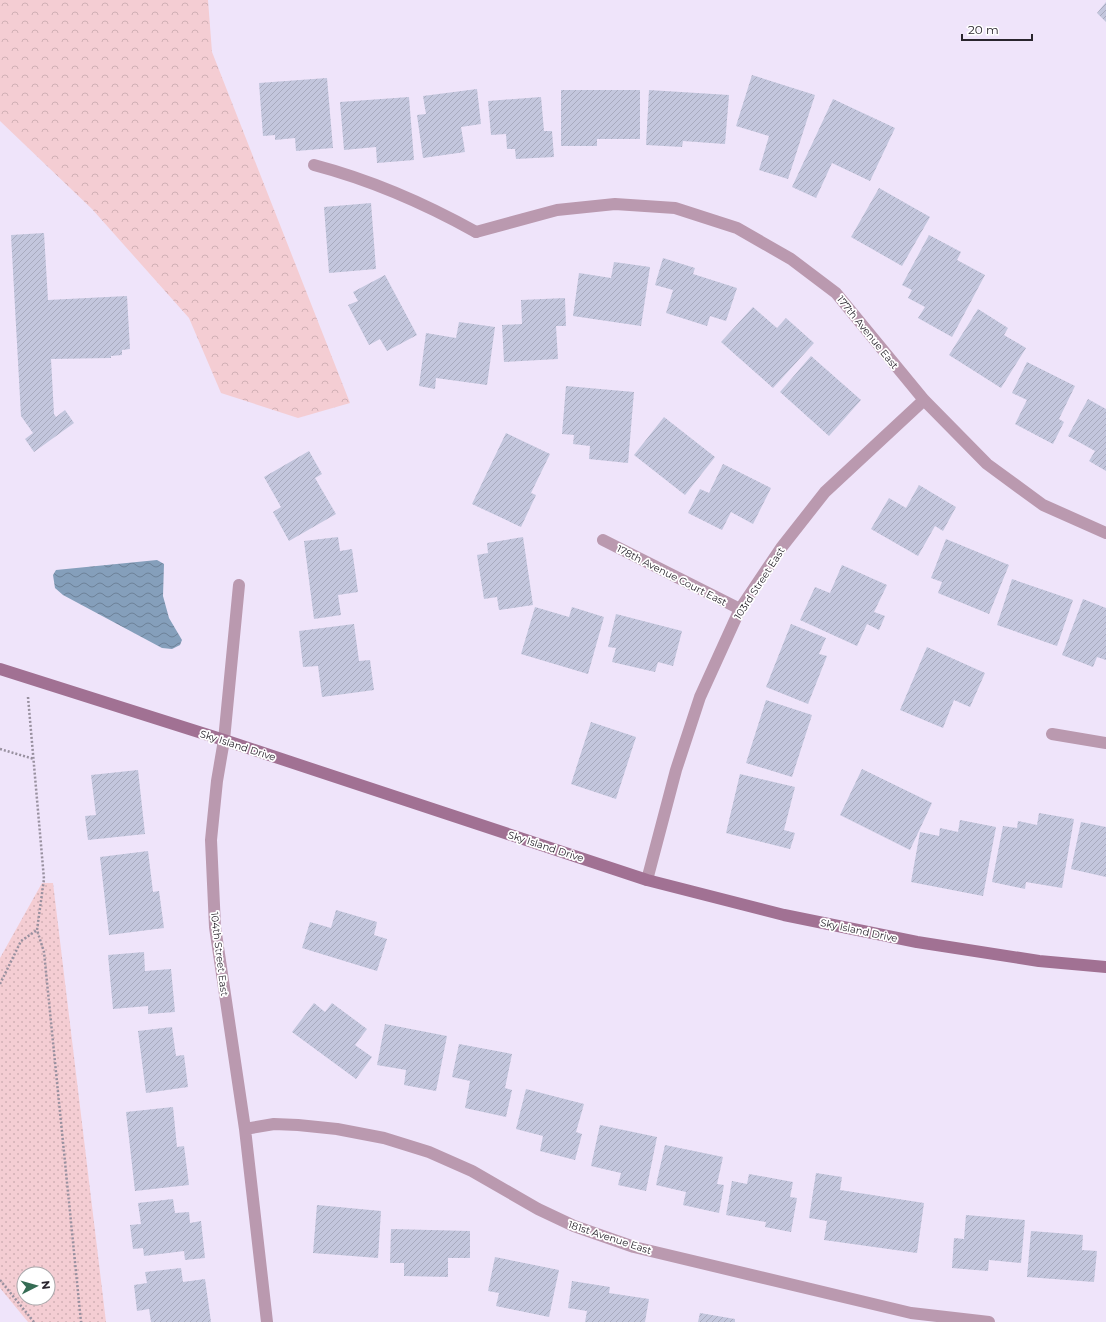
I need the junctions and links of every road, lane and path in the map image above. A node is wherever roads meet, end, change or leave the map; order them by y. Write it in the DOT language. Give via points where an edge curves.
graph roads {
  1 [pos="314,165"];
  2 [pos="924,400"];
  3 [pos="1106,533"];
  4 [pos="603,540"];
  5 [pos="239,585"];
  6 [pos="740,609"];
  7 [pos="0,670"];
  8 [pos="26,678"];
  9 [pos="1052,734"];
  10 [pos="224,740"];
  11 [pos="1106,743"];
  12 [pos="0,749"];
  13 [pos="34,759"];
  14 [pos="647,880"];
  15 [pos="37,930"];
  16 [pos="1106,967"];
  17 [pos="0,984"];
  18 [pos="245,1129"];
  19 [pos="0,1280"];
  20 [pos="34,1322"];
  21 [pos="81,1322"];
  22 [pos="267,1322"];
  23 [pos="989,1322"];
  1 -- 2 [label="street, 177th Avenue East" via="342,172 411,198 476,232 557,210 615,204 676,208 737,228 791,259 836,293"];
  2 -- 3 [label="street, 177th Avenue East" via="987,464 1043,505"];
  2 -- 6 [label="street, 103rd Street East" via="825,492 781,548"];
  4 -- 6 [label="street, 178th Avenue Court East"];
  5 -- 10 [label="street, 104th Street East"];
  6 -- 14 [label="street, 103rd Street East" via="700,697 676,770"];
  7 -- 8 [label="street, Sky Island Drive"];
  8 -- 10 [label="street, Sky Island Drive"];
  8 -- 13 [label="path"];
  9 -- 11 [label="street"];
  10 -- 14 [label="street, Sky Island Drive"];
  10 -- 18 [label="street, 104th Street East" via="211,840 215,927"];
  12 -- 13 [label="path"];
  13 -- 15 [label="path" via="44,879"];
  14 -- 16 [label="street, Sky Island Drive" via="784,915 917,942 1039,961"];
  15 -- 17 [label="path" via="21,941"];
  15 -- 21 [label="path" via="44,952"];
  18 -- 22 [label="street, 104th Street East"];
  18 -- 23 [label="street, 181st Avenue East" via="274,1124 298,1125 384,1138 472,1172 574,1226 634,1246 911,1313"];
  19 -- 20 [label="path"];
}
